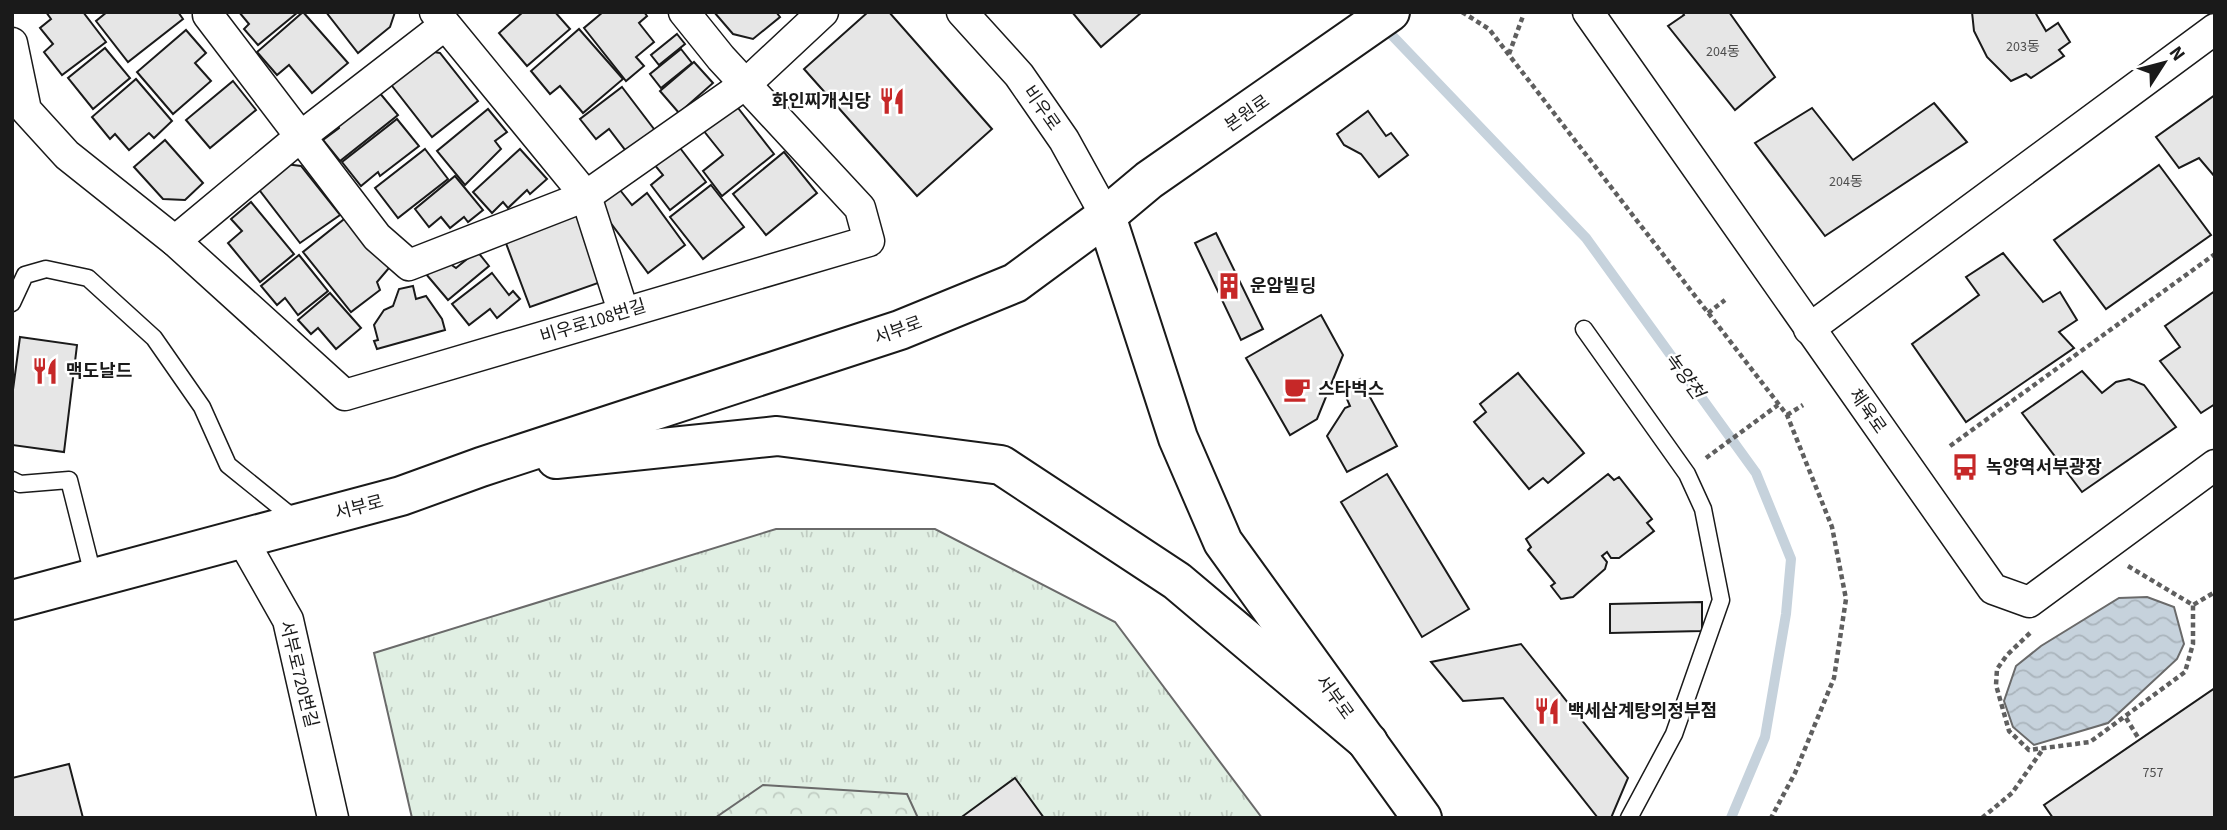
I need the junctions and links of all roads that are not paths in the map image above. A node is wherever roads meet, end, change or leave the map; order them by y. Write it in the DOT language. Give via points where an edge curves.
graph roads {
  1 [pos="684,12"];
  2 [pos="823,12"];
  3 [pos="962,12"];
  4 [pos="1390,12"];
  5 [pos="1588,12"];
  6 [pos="208,15"];
  7 [pos="440,19"];
  8 [pos="2215,29"];
  9 [pos="13,51"];
  10 [pos="747,83"];
  11 [pos="300,137"];
  12 [pos="586,196"];
  13 [pos="1106,216"];
  14 [pos="175,241"];
  15 [pos="12,303"];
  16 [pos="624,311"];
  17 [pos="1584,329"];
  18 [pos="1809,329"];
  19 [pos="2215,465"];
  20 [pos="481,467"];
  21 [pos="12,480"];
  22 [pos="301,523"];
  23 [pos="242,540"];
  24 [pos="94,579"];
  25 [pos="12,600"];
  26 [pos="1367,742"];
  27 [pos="333,818"];
  28 [pos="1422,818"];
  29 [pos="1629,818"];
  1 -- 10 [label="street"];
  2 -- 10 [label="street"];
  3 -- 13 [label="street, 비우로" via="1019,75 1064,139"];
  4 -- 13 [label="street, 본원로" via="1149,180"];
  5 -- 18 [label="street, 체육로"];
  6 -- 11 [label="street"];
  7 -- 11 [label="street"];
  7 -- 12 [label="street"];
  8 -- 18 [label="street"];
  9 -- 14 [label="street, 비우로108번길" via="26,110 67,155"];
  10 -- 12 [label="street"];
  10 -- 16 [label="street, 비우로108번길" via="860,208 869,242"];
  11 -- 12 [label="street" via="377,237 409,265"];
  11 -- 14 [label="street"];
  12 -- 16 [label="street"];
  13 -- 20 [label="street, 서부로" via="1015,284 900,330"];
  13 -- 26 [label="street, 서부로" via="1178,438 1223,542"];
  14 -- 16 [label="street, 비우로108번길" via="345,395"];
  15 -- 22 [label="lane" via="25,275 46,269 88,278 154,338 202,407 228,466"];
  17 -- 29 [label="lane" via="1687,474 1703,509 1721,600 1674,734"];
  18 -- 19 [label="street, 체육로" via="1993,589 2029,603"];
  20 -- 22 [label="street, 서부로" via="401,496"];
  20 -- 26 [label="street" via="776,436 1000,465 1177,581"];
  21 -- 24 [label="lane" via="20,484 69,480"];
  22 -- 23 [label="street, 서부로"];
  23 -- 24 [label="street, 서부로"];
  23 -- 27 [label="street, 서부로720번길" via="288,620"];
  24 -- 25 [label="street, 서부로"];
  26 -- 28 [label="street, 서부로"];
}
